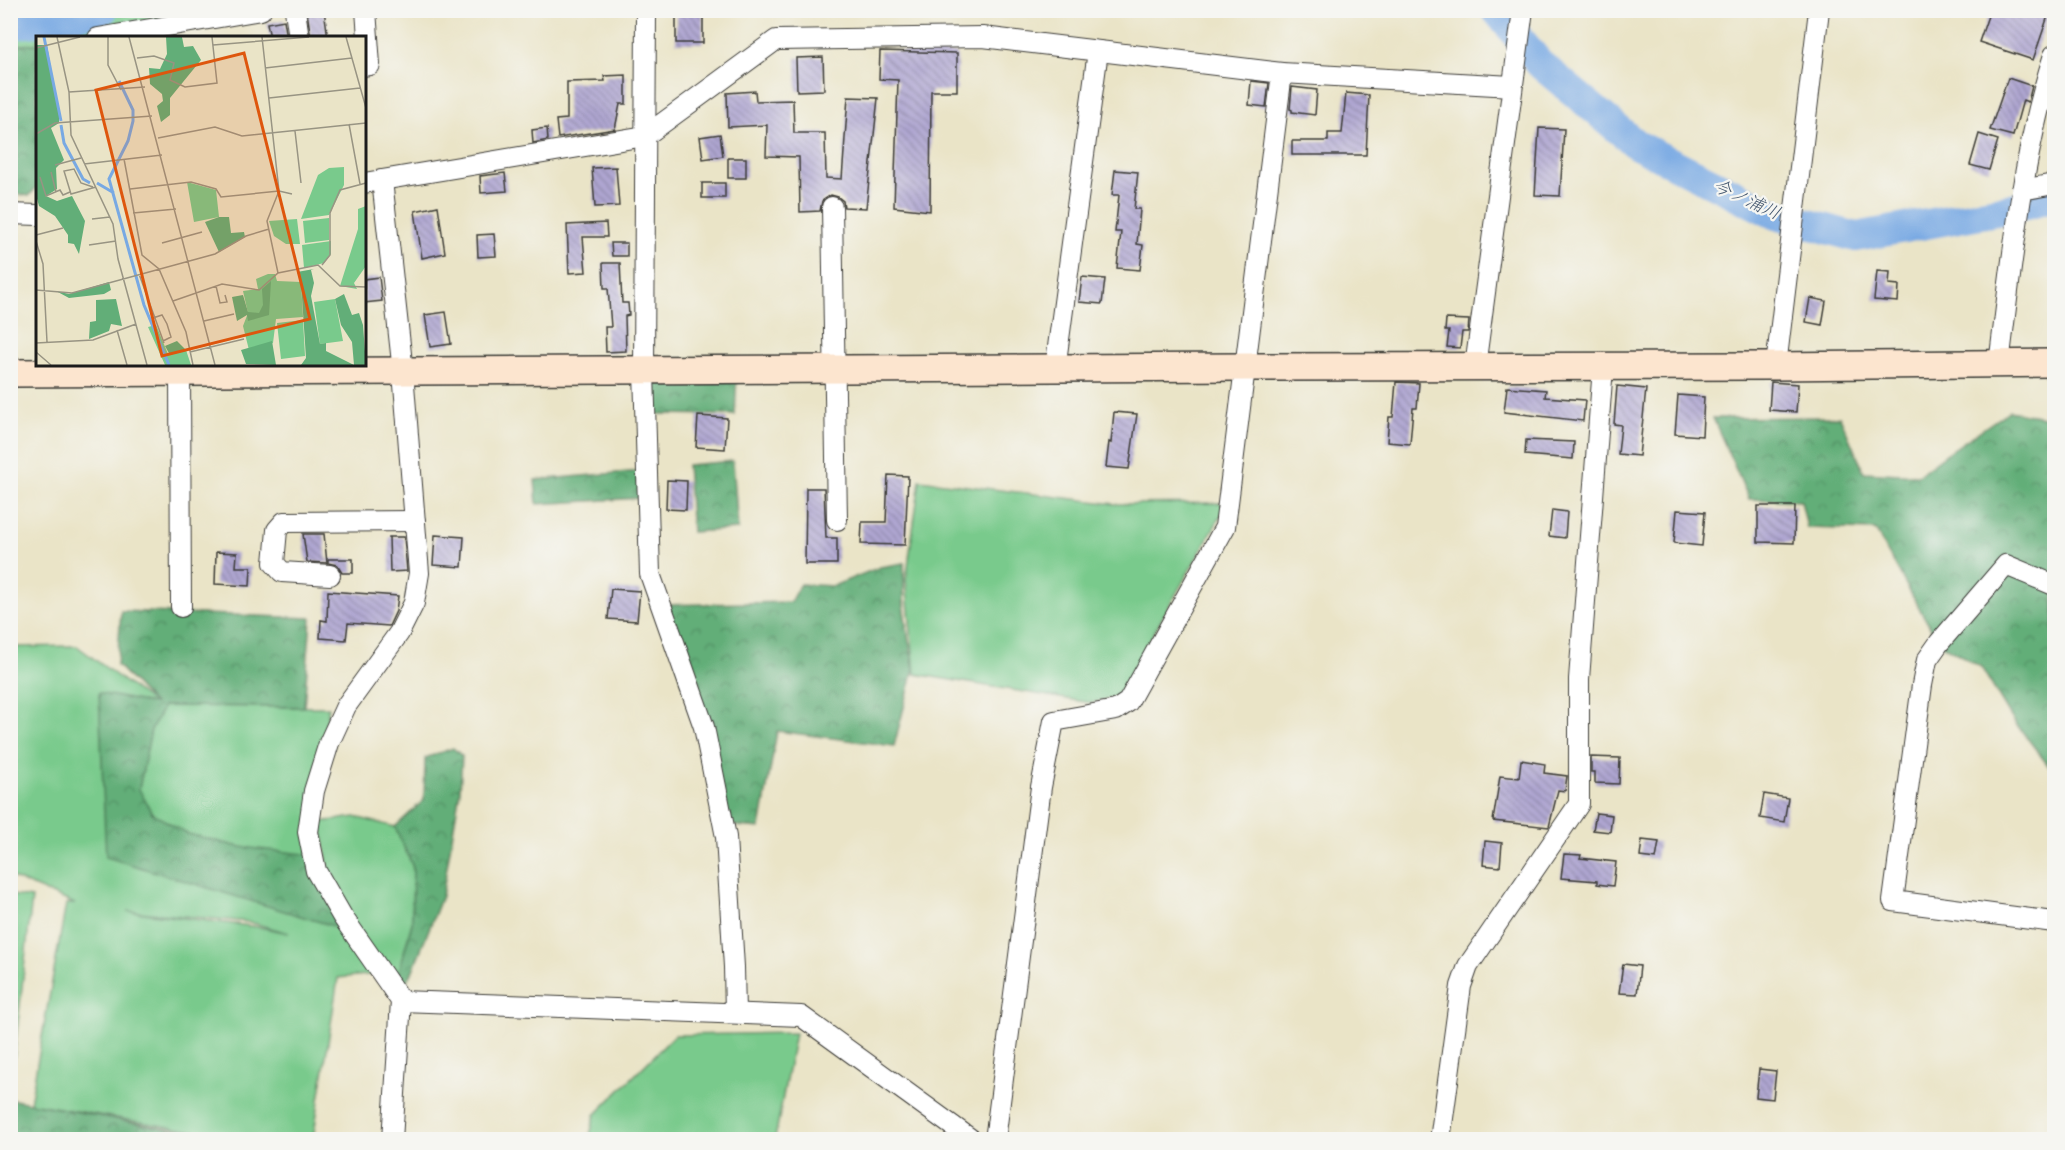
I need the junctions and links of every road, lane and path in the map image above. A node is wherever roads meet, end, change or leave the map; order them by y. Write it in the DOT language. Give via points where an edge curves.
graph roads {
  1 [pos="261,10"];
  2 [pos="295,10"];
  3 [pos="366,10"];
  4 [pos="646,10"];
  5 [pos="1819,10"];
  6 [pos="1522,17"];
  7 [pos="114,36"];
  8 [pos="298,36"];
  9 [pos="1098,51"];
  10 [pos="2055,55"];
  11 [pos="366,66"];
  12 [pos="1282,74"];
  13 [pos="1512,86"];
  14 [pos="645,136"];
  15 [pos="373,182"];
  16 [pos="2055,184"];
  17 [pos="2022,190"];
  18 [pos="832,207"];
  19 [pos="10,213"];
  20 [pos="36,215"];
  21 [pos="2055,363"];
  22 [pos="1999,364"];
  23 [pos="1475,366"];
  24 [pos="1776,366"];
  25 [pos="1246,367"];
  26 [pos="1603,367"];
  27 [pos="1056,369"];
  28 [pos="835,370"];
  29 [pos="644,371"];
  30 [pos="403,372"];
  31 [pos="10,373"];
  32 [pos="180,373"];
  33 [pos="837,520"];
  34 [pos="415,521"];
  35 [pos="330,574"];
  36 [pos="2055,585"];
  37 [pos="181,607"];
  38 [pos="2055,922"];
  39 [pos="401,1001"];
  40 [pos="735,1013"];
  41 [pos="392,1140"];
  42 [pos="972,1140"];
  43 [pos="995,1140"];
  44 [pos="1440,1140"];
  1 -- 7 [label="street"];
  2 -- 8 [label="street"];
  3 -- 11 [label="street" via="370,65"];
  4 -- 14 [label="street"];
  5 -- 24 [label="street"];
  6 -- 13 [label="street"];
  9 -- 12 [label="street"];
  9 -- 14 [label="street" via="983,36 776,40"];
  9 -- 27 [label="street"];
  10 -- 17 [label="street"];
  12 -- 13 [label="street"];
  12 -- 25 [label="street"];
  13 -- 23 [label="street"];
  14 -- 15 [label="street"];
  14 -- 29 [label="street"];
  15 -- 30 [label="street"];
  16 -- 17 [label="street"];
  17 -- 22 [label="street"];
  18 -- 28 [label="street"];
  19 -- 20 [label="street"];
  21 -- 22 [label="street"];
  22 -- 24 [label="street"];
  23 -- 25 [label="street"];
  23 -- 26 [label="street"];
  24 -- 26 [label="street"];
  25 -- 27 [label="street"];
  25 -- 43 [label="street" via="1225,527 1128,702 1116,710 1054,721 1039,799"];
  26 -- 44 [label="street" via="1579,679 1579,804 1468,966 1461,986"];
  27 -- 28 [label="street"];
  28 -- 29 [label="street"];
  28 -- 33 [label="street"];
  29 -- 30 [label="street"];
  29 -- 40 [label="street" via="650,574 704,727 726,837"];
  30 -- 32 [label="street"];
  30 -- 34 [label="street"];
  31 -- 32 [label="street"];
  32 -- 37 [label="street"];
  34 -- 35 [label="street" via="284,522 277,530 274,563 282,572"];
  34 -- 39 [label="street" via="419,573 414,603 399,633 346,706 314,791 308,832 316,871"];
  36 -- 38 [label="street" via="2006,565 1927,660 1893,901"];
  39 -- 40 [label="street"];
  39 -- 41 [label="street"];
  40 -- 42 [label="street" via="801,1016"];
}
